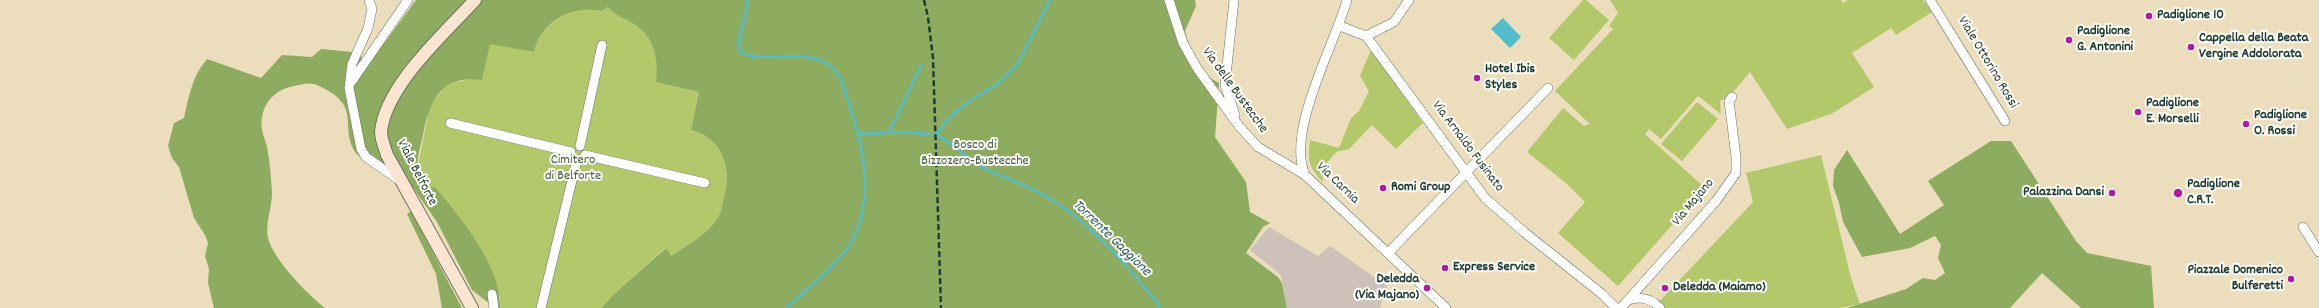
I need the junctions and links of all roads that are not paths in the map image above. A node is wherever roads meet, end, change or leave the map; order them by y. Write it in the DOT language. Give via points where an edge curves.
graph roads {
  1 [pos="369,0"];
  2 [pos="408,0"];
  3 [pos="475,0"];
  4 [pos="1169,0"];
  5 [pos="1234,0"];
  6 [pos="1347,0"];
  7 [pos="1409,0"];
  8 [pos="1930,0"];
  9 [pos="1340,26"];
  10 [pos="1366,36"];
  11 [pos="602,45"];
  12 [pos="349,88"];
  13 [pos="1548,88"];
  14 [pos="1732,97"];
  15 [pos="2005,121"];
  16 [pos="450,123"];
  17 [pos="1239,126"];
  18 [pos="580,146"];
  19 [pos="571,152"];
  20 [pos="581,158"];
  21 [pos="1466,173"];
  22 [pos="1305,175"];
  23 [pos="705,183"];
  24 [pos="405,187"];
  25 [pos="2303,227"];
  26 [pos="1388,252"];
  27 [pos="2319,252"];
  28 [pos="492,294"];
  29 [pos="1628,300"];
  30 [pos="472,308"];
  31 [pos="494,308"];
  32 [pos="541,308"];
  33 [pos="1446,308"];
  34 [pos="1616,308"];
  35 [pos="1621,308"];
  36 [pos="1660,308"];
  1 -- 12 [label="street" via="372,10 368,28 352,64"];
  2 -- 12 [label="street" via="359,69"];
  3 -- 24 [label="main road, Viale Belforte" via="408,73 388,103 381,134 387,156"];
  4 -- 17 [label="street, Via delle Bustecche" via="1183,43 1197,68"];
  5 -- 17 [label="street" via="1225,85"];
  6 -- 9 [label="street, Via Carnia"];
  7 -- 10 [label="street" via="1394,22"];
  8 -- 15 [label="street, Viale Ottorino Rossi"];
  9 -- 10 [label="street"];
  9 -- 22 [label="street, Via Carnia" via="1309,103 1299,150 1300,163"];
  10 -- 21 [label="street, Via Arnaldo Fusinato"];
  11 -- 18 [label="street"];
  12 -- 24 [label="street" via="361,149 366,157 394,175"];
  13 -- 21 [label="street"];
  14 -- 29 [label="street, Via Majano" via="1729,101 1736,173 1716,201"];
  16 -- 19 [label="street"];
  17 -- 22 [label="street, Via delle Bustecche" via="1258,147"];
  18 -- 19 [label="street" via="574,146"];
  18 -- 20 [label="street" via="584,149"];
  19 -- 20 [label="street" via="572,156"];
  20 -- 23 [label="street"];
  20 -- 32 [label="street"];
  21 -- 26 [label="street"];
  21 -- 34 [label="street, Via Arnaldo Fusinato" via="1485,198"];
  22 -- 26 [label="street, Via Carnia"];
  24 -- 30 [label="main road, Viale Belforte"];
  25 -- 27 [label="street"];
  26 -- 33 [label="street, Via Carnia"];
  28 -- 31 [label="street"];
  29 -- 35 [label="street, Via Majano"];
  29 -- 36 [label="street" via="1638,297 1647,299"];
}
